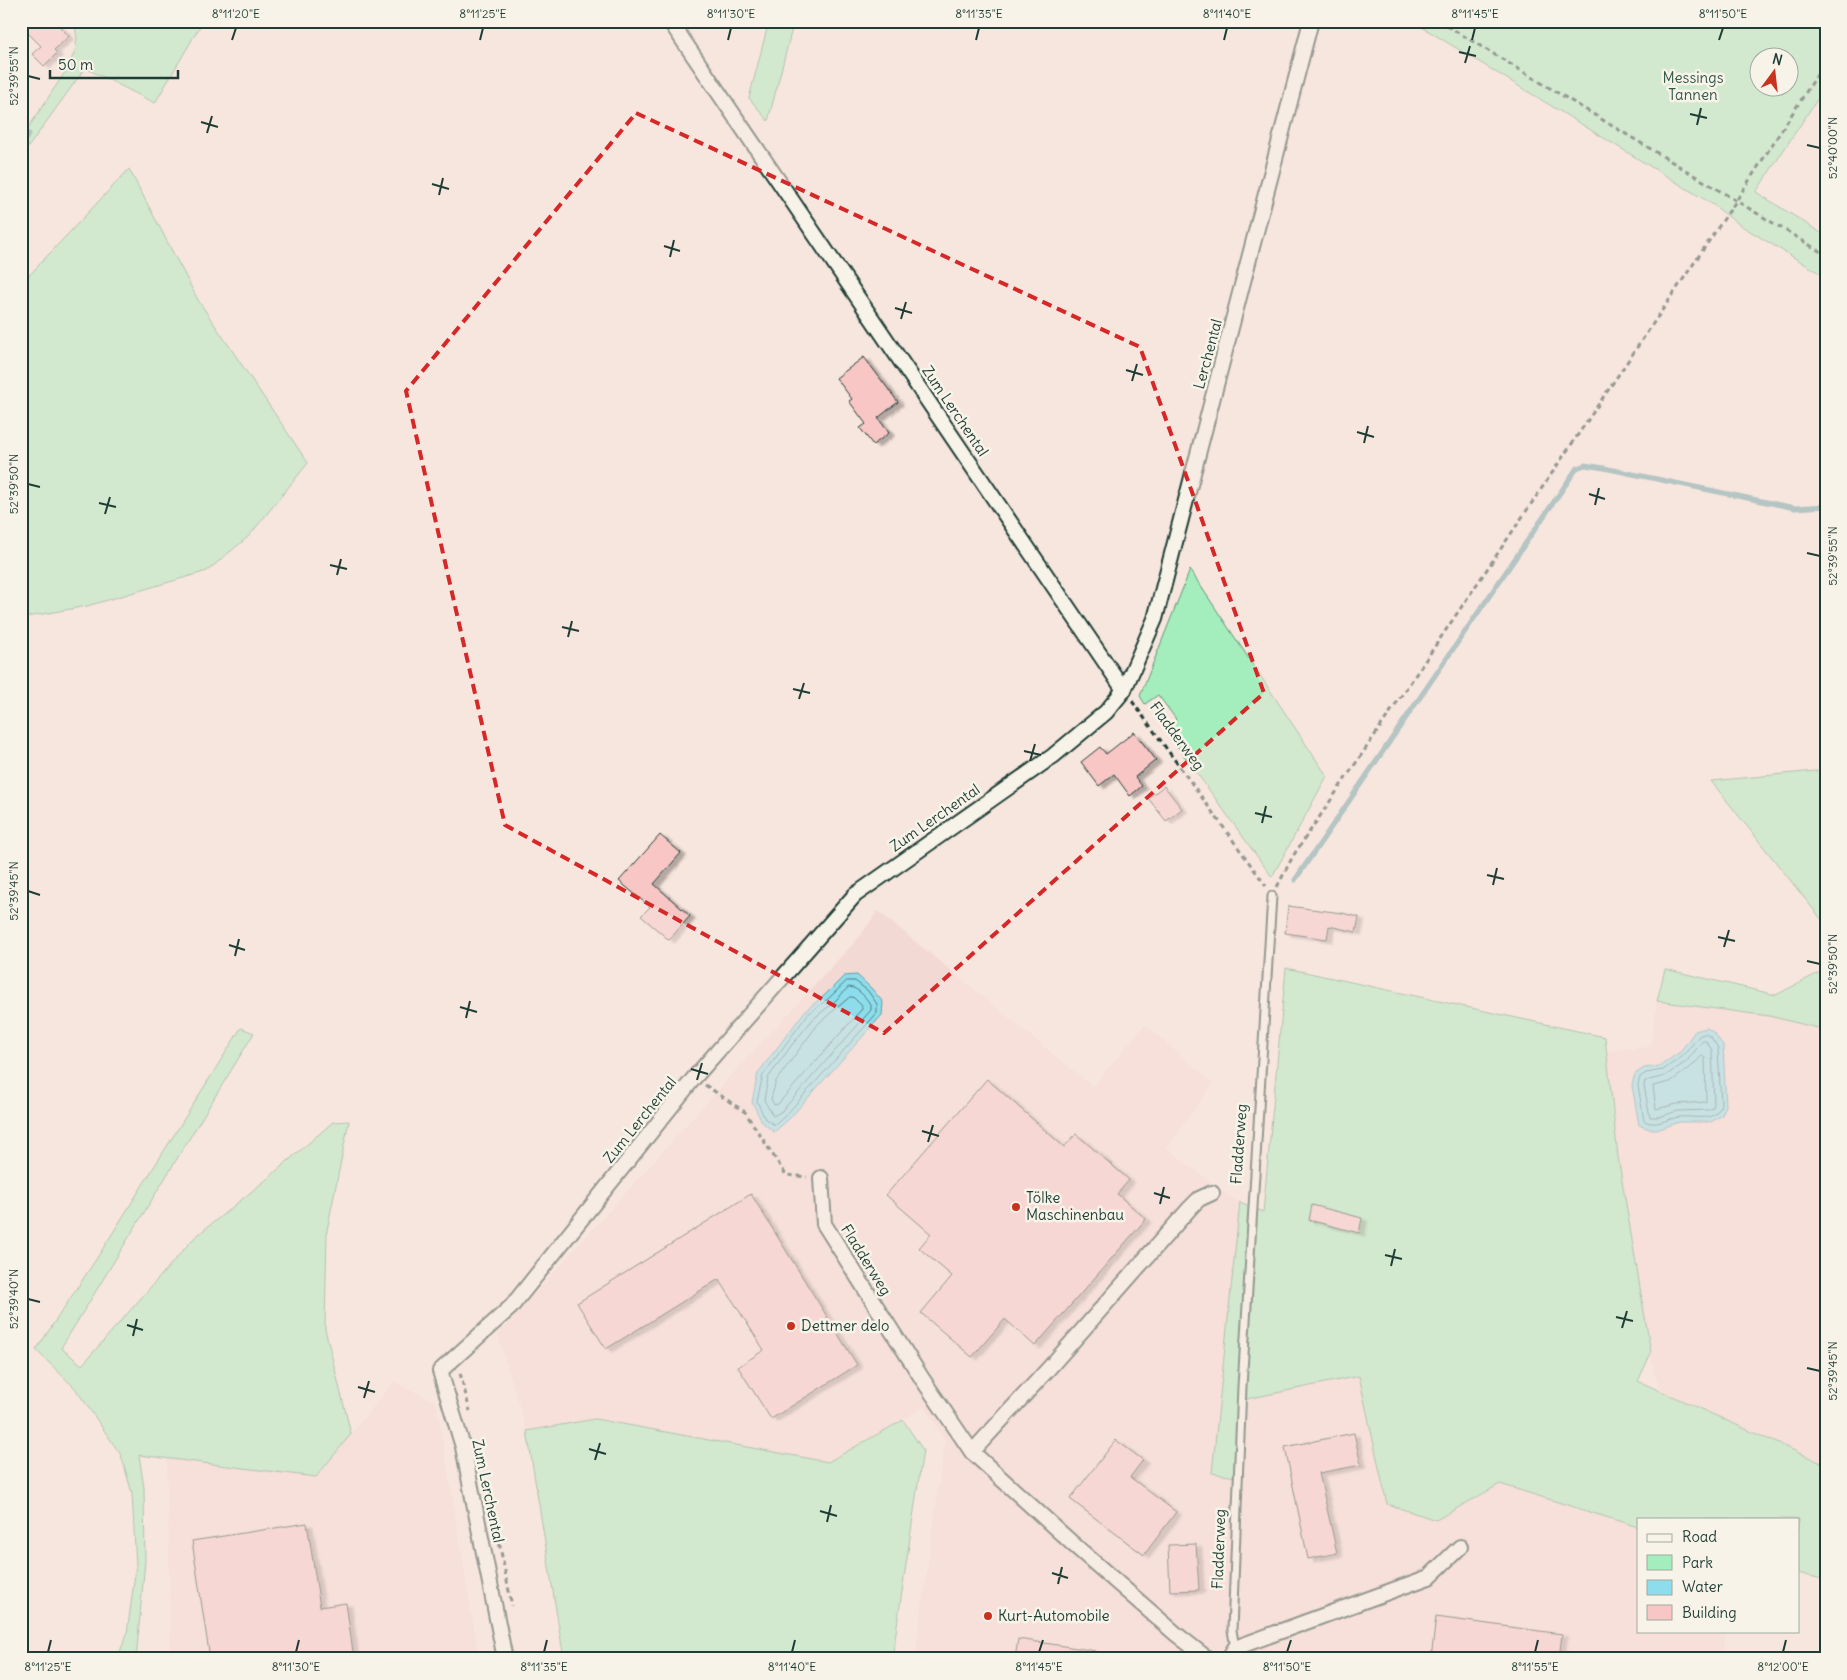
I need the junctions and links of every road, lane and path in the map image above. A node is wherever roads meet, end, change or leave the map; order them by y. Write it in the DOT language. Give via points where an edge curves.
graph roads {
  1 [pos="670,21"];
  2 [pos="1311,21"];
  3 [pos="1439,21"];
  4 [pos="1826,61"];
  5 [pos="1736,201"];
  6 [pos="1826,255"];
  7 [pos="1124,690"];
  8 [pos="1272,896"];
  9 [pos="694,1078"];
  10 [pos="820,1178"];
  11 [pos="1212,1193"];
  12 [pos="972,1452"];
  13 [pos="1460,1547"];
  14 [pos="1231,1654"];
  15 [pos="505,1659"];
  16 [pos="1208,1659"];
  1 -- 7 [label="street, Zum Lerchental"];
  2 -- 7 [label="street, Lerchental" via="1156,619"];
  3 -- 5 [label="path"];
  4 -- 5 [label="path"];
  5 -- 6 [label="path"];
  5 -- 8 [label="path" via="1299,848"];
  7 -- 8 [label="path, Fladderweg"];
  7 -- 9 [label="street, Zum Lerchental" via="1106,712 1053,756 855,895"];
  8 -- 14 [label="lane, Fladderweg" via="1242,1387"];
  9 -- 10 [label="path" via="745,1112 786,1175"];
  9 -- 15 [label="street, Zum Lerchental" via="511,1307 440,1371 463,1447"];
  10 -- 12 [label="street, Fladderweg" via="824,1224"];
  11 -- 12 [label="street, Fladderweg" via="1190,1208"];
  12 -- 16 [label="street, Fladderweg" via="1080,1551"];
  13 -- 14 [label="street, Fladderweg" via="1429,1577"];
}
